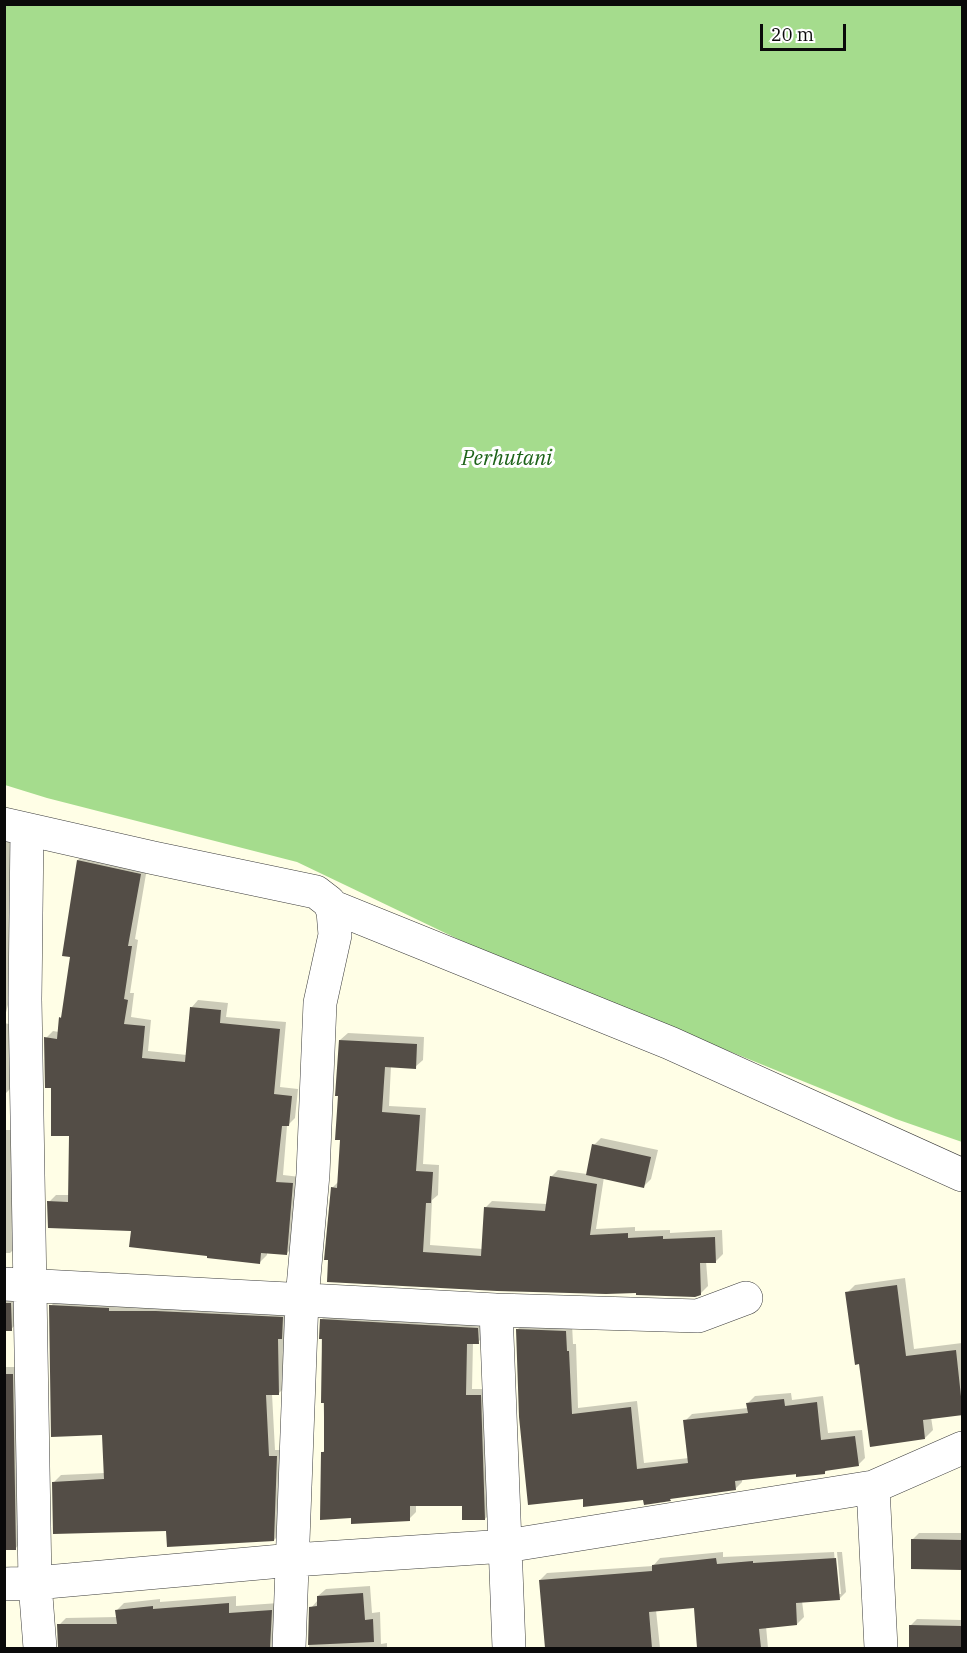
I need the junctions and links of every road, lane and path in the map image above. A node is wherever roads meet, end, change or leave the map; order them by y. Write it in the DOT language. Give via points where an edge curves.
graph roads {
  1 [pos="16,827"];
  2 [pos="331,906"];
  3 [pos="15,999"];
  4 [pos="963,1175"];
  5 [pos="17,1284"];
  6 [pos="746,1298"];
  7 [pos="302,1299"];
  8 [pos="496,1310"];
  9 [pos="963,1448"];
  10 [pos="873,1487"];
  11 [pos="506,1546"];
  12 [pos="292,1560"];
  13 [pos="20,1584"];
  14 [pos="40,1648"];
  15 [pos="289,1648"];
  16 [pos="509,1648"];
  17 [pos="880,1648"];
  1 -- 2 [label="street" via="316,892"];
  1 -- 3 [label="street"];
  2 -- 4 [label="street" via="670,1043"];
  2 -- 7 [label="street" via="335,935 320,1003 313,1173"];
  3 -- 5 [label="street"];
  5 -- 7 [label="street"];
  5 -- 13 [label="street"];
  6 -- 8 [label="street" via="698,1316"];
  7 -- 8 [label="street"];
  7 -- 12 [label="street"];
  8 -- 11 [label="street"];
  9 -- 10 [label="street"];
  10 -- 11 [label="street"];
  10 -- 17 [label="street"];
  11 -- 12 [label="street"];
  11 -- 16 [label="street"];
  12 -- 13 [label="street"];
  12 -- 15 [label="street"];
  13 -- 14 [label="street"];
}
